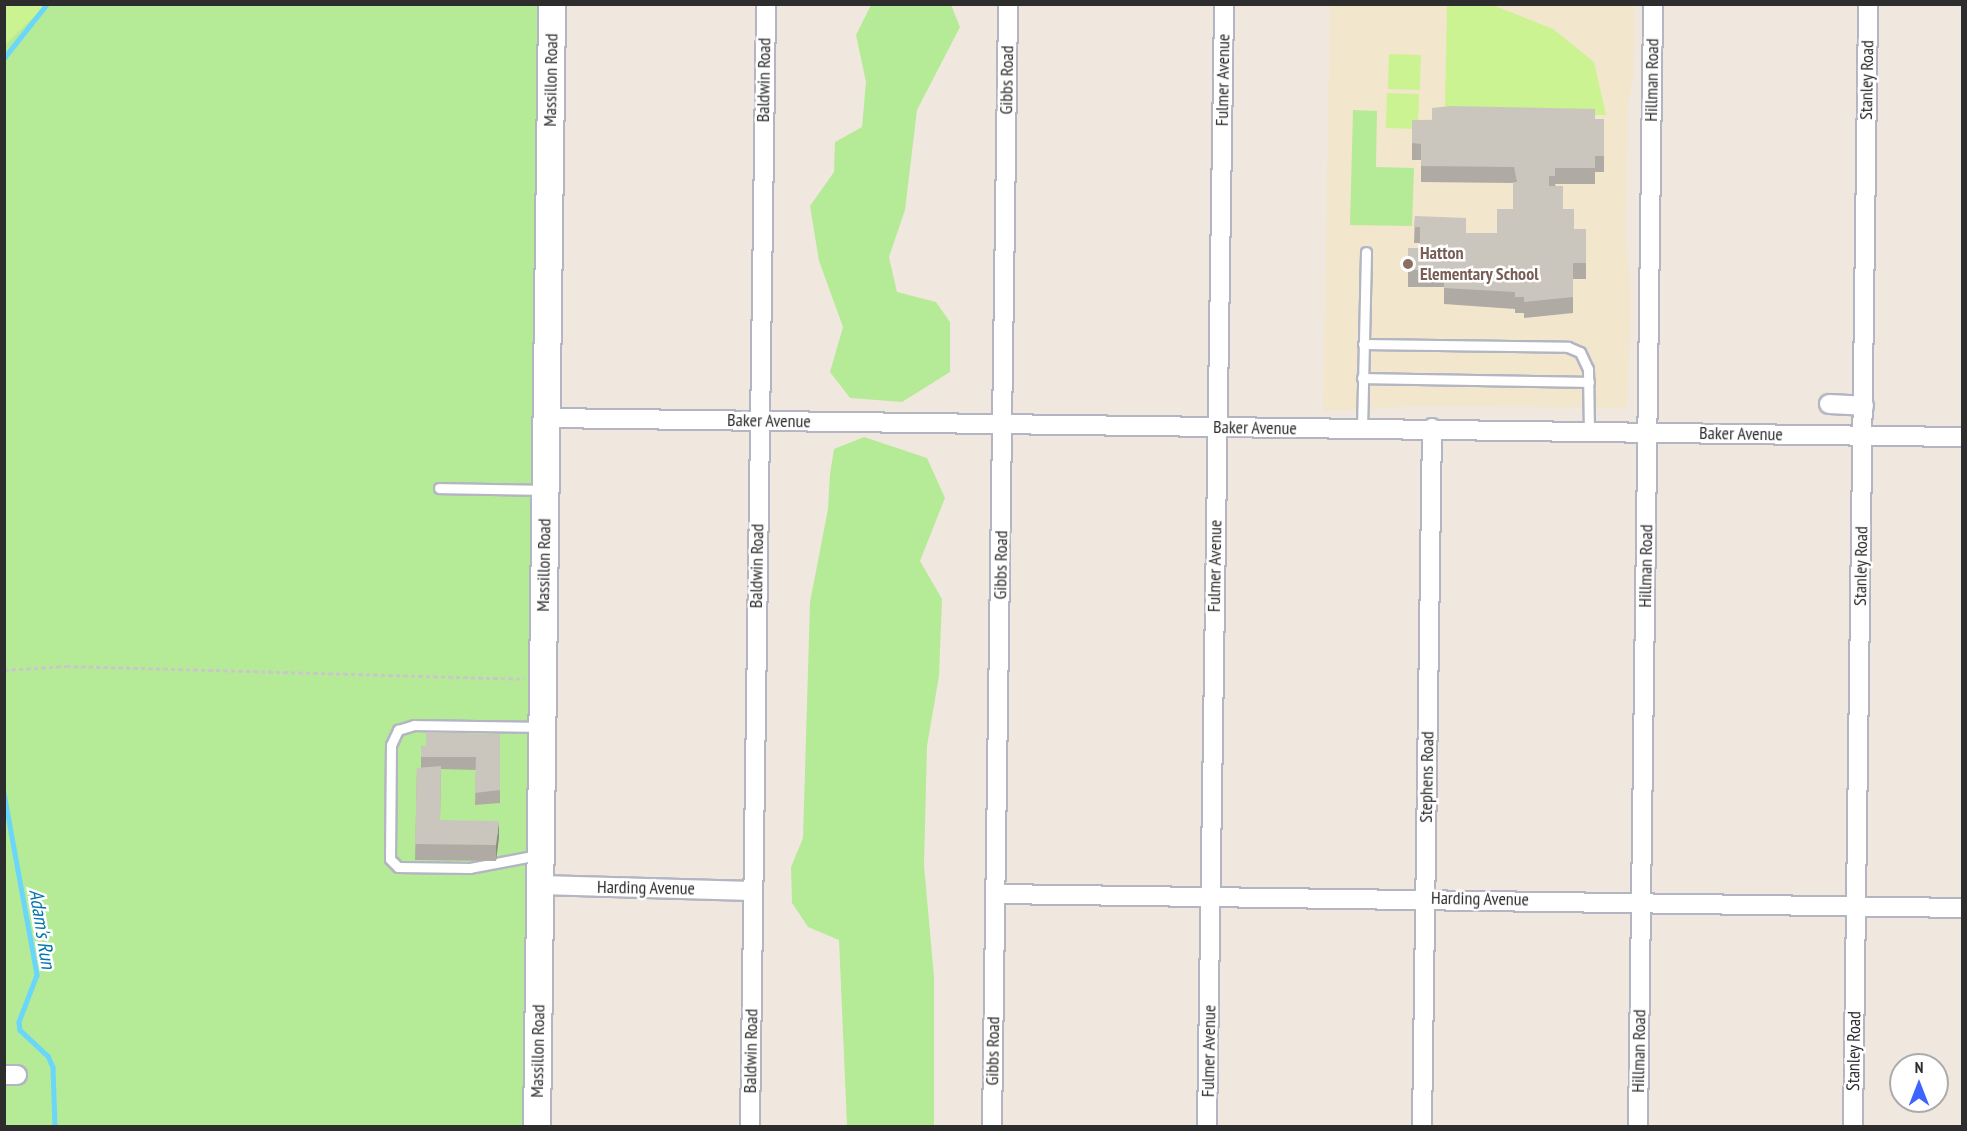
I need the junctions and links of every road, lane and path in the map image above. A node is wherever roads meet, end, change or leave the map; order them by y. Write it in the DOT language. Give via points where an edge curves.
graph roads {
  1 [pos="552,4"];
  2 [pos="766,4"];
  3 [pos="1008,4"];
  4 [pos="1224,4"];
  5 [pos="1653,4"];
  6 [pos="1868,4"];
  7 [pos="1366,252"];
  8 [pos="1363,344"];
  9 [pos="1362,378"];
  10 [pos="1589,382"];
  11 [pos="1829,404"];
  12 [pos="1864,406"];
  13 [pos="547,418"];
  14 [pos="759,420"];
  15 [pos="1000,424"];
  16 [pos="1218,428"];
  17 [pos="1432,428"];
  18 [pos="1362,429"];
  19 [pos="1589,431"];
  20 [pos="1647,433"];
  21 [pos="1863,435"];
  22 [pos="1962,437"];
  23 [pos="439,488"];
  24 [pos="545,490"];
  25 [pos="4,670"];
  26 [pos="542,680"];
  27 [pos="542,727"];
  28 [pos="540,855"];
  29 [pos="540,885"];
  30 [pos="752,891"];
  31 [pos="997,894"];
  32 [pos="1210,896"];
  33 [pos="1426,899"];
  34 [pos="1640,902"];
  35 [pos="1855,907"];
  36 [pos="1962,908"];
  37 [pos="537,1126"];
  38 [pos="750,1126"];
  39 [pos="992,1126"];
  40 [pos="1207,1126"];
  41 [pos="1422,1126"];
  42 [pos="1638,1126"];
  43 [pos="1853,1126"];
  1 -- 13 [label="street, Massillon Road"];
  2 -- 14 [label="street, Baldwin Road"];
  3 -- 15 [label="street, Gibbs Road"];
  4 -- 16 [label="street, Fulmer Avenue"];
  5 -- 20 [label="street, Hillman Road"];
  6 -- 12 [label="street, Stanley Road"];
  7 -- 8 [label="lane"];
  8 -- 9 [label="lane"];
  8 -- 10 [label="lane" via="1568,347 1580,352"];
  9 -- 10 [label="lane"];
  9 -- 18 [label="lane"];
  10 -- 19 [label="lane"];
  11 -- 12 [label="street"];
  12 -- 21 [label="street, Stanley Road"];
  13 -- 14 [label="street, Baker Avenue"];
  13 -- 24 [label="street, Massillon Road"];
  14 -- 15 [label="street, Baker Avenue"];
  14 -- 30 [label="street, Baldwin Road"];
  15 -- 16 [label="street, Baker Avenue"];
  15 -- 31 [label="street, Gibbs Road"];
  16 -- 18 [label="street, Baker Avenue"];
  16 -- 32 [label="street, Fulmer Avenue"];
  17 -- 18 [label="street, Baker Avenue"];
  17 -- 19 [label="street, Baker Avenue"];
  17 -- 33 [label="street, Stephens Road"];
  19 -- 20 [label="street, Baker Avenue"];
  20 -- 21 [label="street, Baker Avenue"];
  20 -- 34 [label="street, Hillman Road"];
  21 -- 22 [label="street, Baker Avenue"];
  21 -- 35 [label="street, Stanley Road"];
  23 -- 24 [label="lane"];
  24 -- 26 [label="street, Massillon Road"];
  25 -- 26 [label="path" via="66,666"];
  26 -- 27 [label="street, Massillon Road"];
  27 -- 28 [label="street, Massillon Road"];
  27 -- 28 [label="lane" via="414,725 398,730 391,745 390,859 398,867 470,868"];
  28 -- 29 [label="street, Massillon Road"];
  29 -- 30 [label="street, Harding Avenue"];
  29 -- 37 [label="street, Massillon Road"];
  30 -- 38 [label="street, Baldwin Road"];
  31 -- 32 [label="street, Harding Avenue"];
  31 -- 39 [label="street, Gibbs Road"];
  32 -- 33 [label="street, Harding Avenue"];
  32 -- 40 [label="street, Fulmer Avenue"];
  33 -- 34 [label="street, Harding Avenue"];
  33 -- 41 [label="street, Stephens Road"];
  34 -- 35 [label="street, Harding Avenue"];
  34 -- 42 [label="street, Hillman Road"];
  35 -- 36 [label="street, Harding Avenue"];
  35 -- 43 [label="street, Stanley Road"];
}
